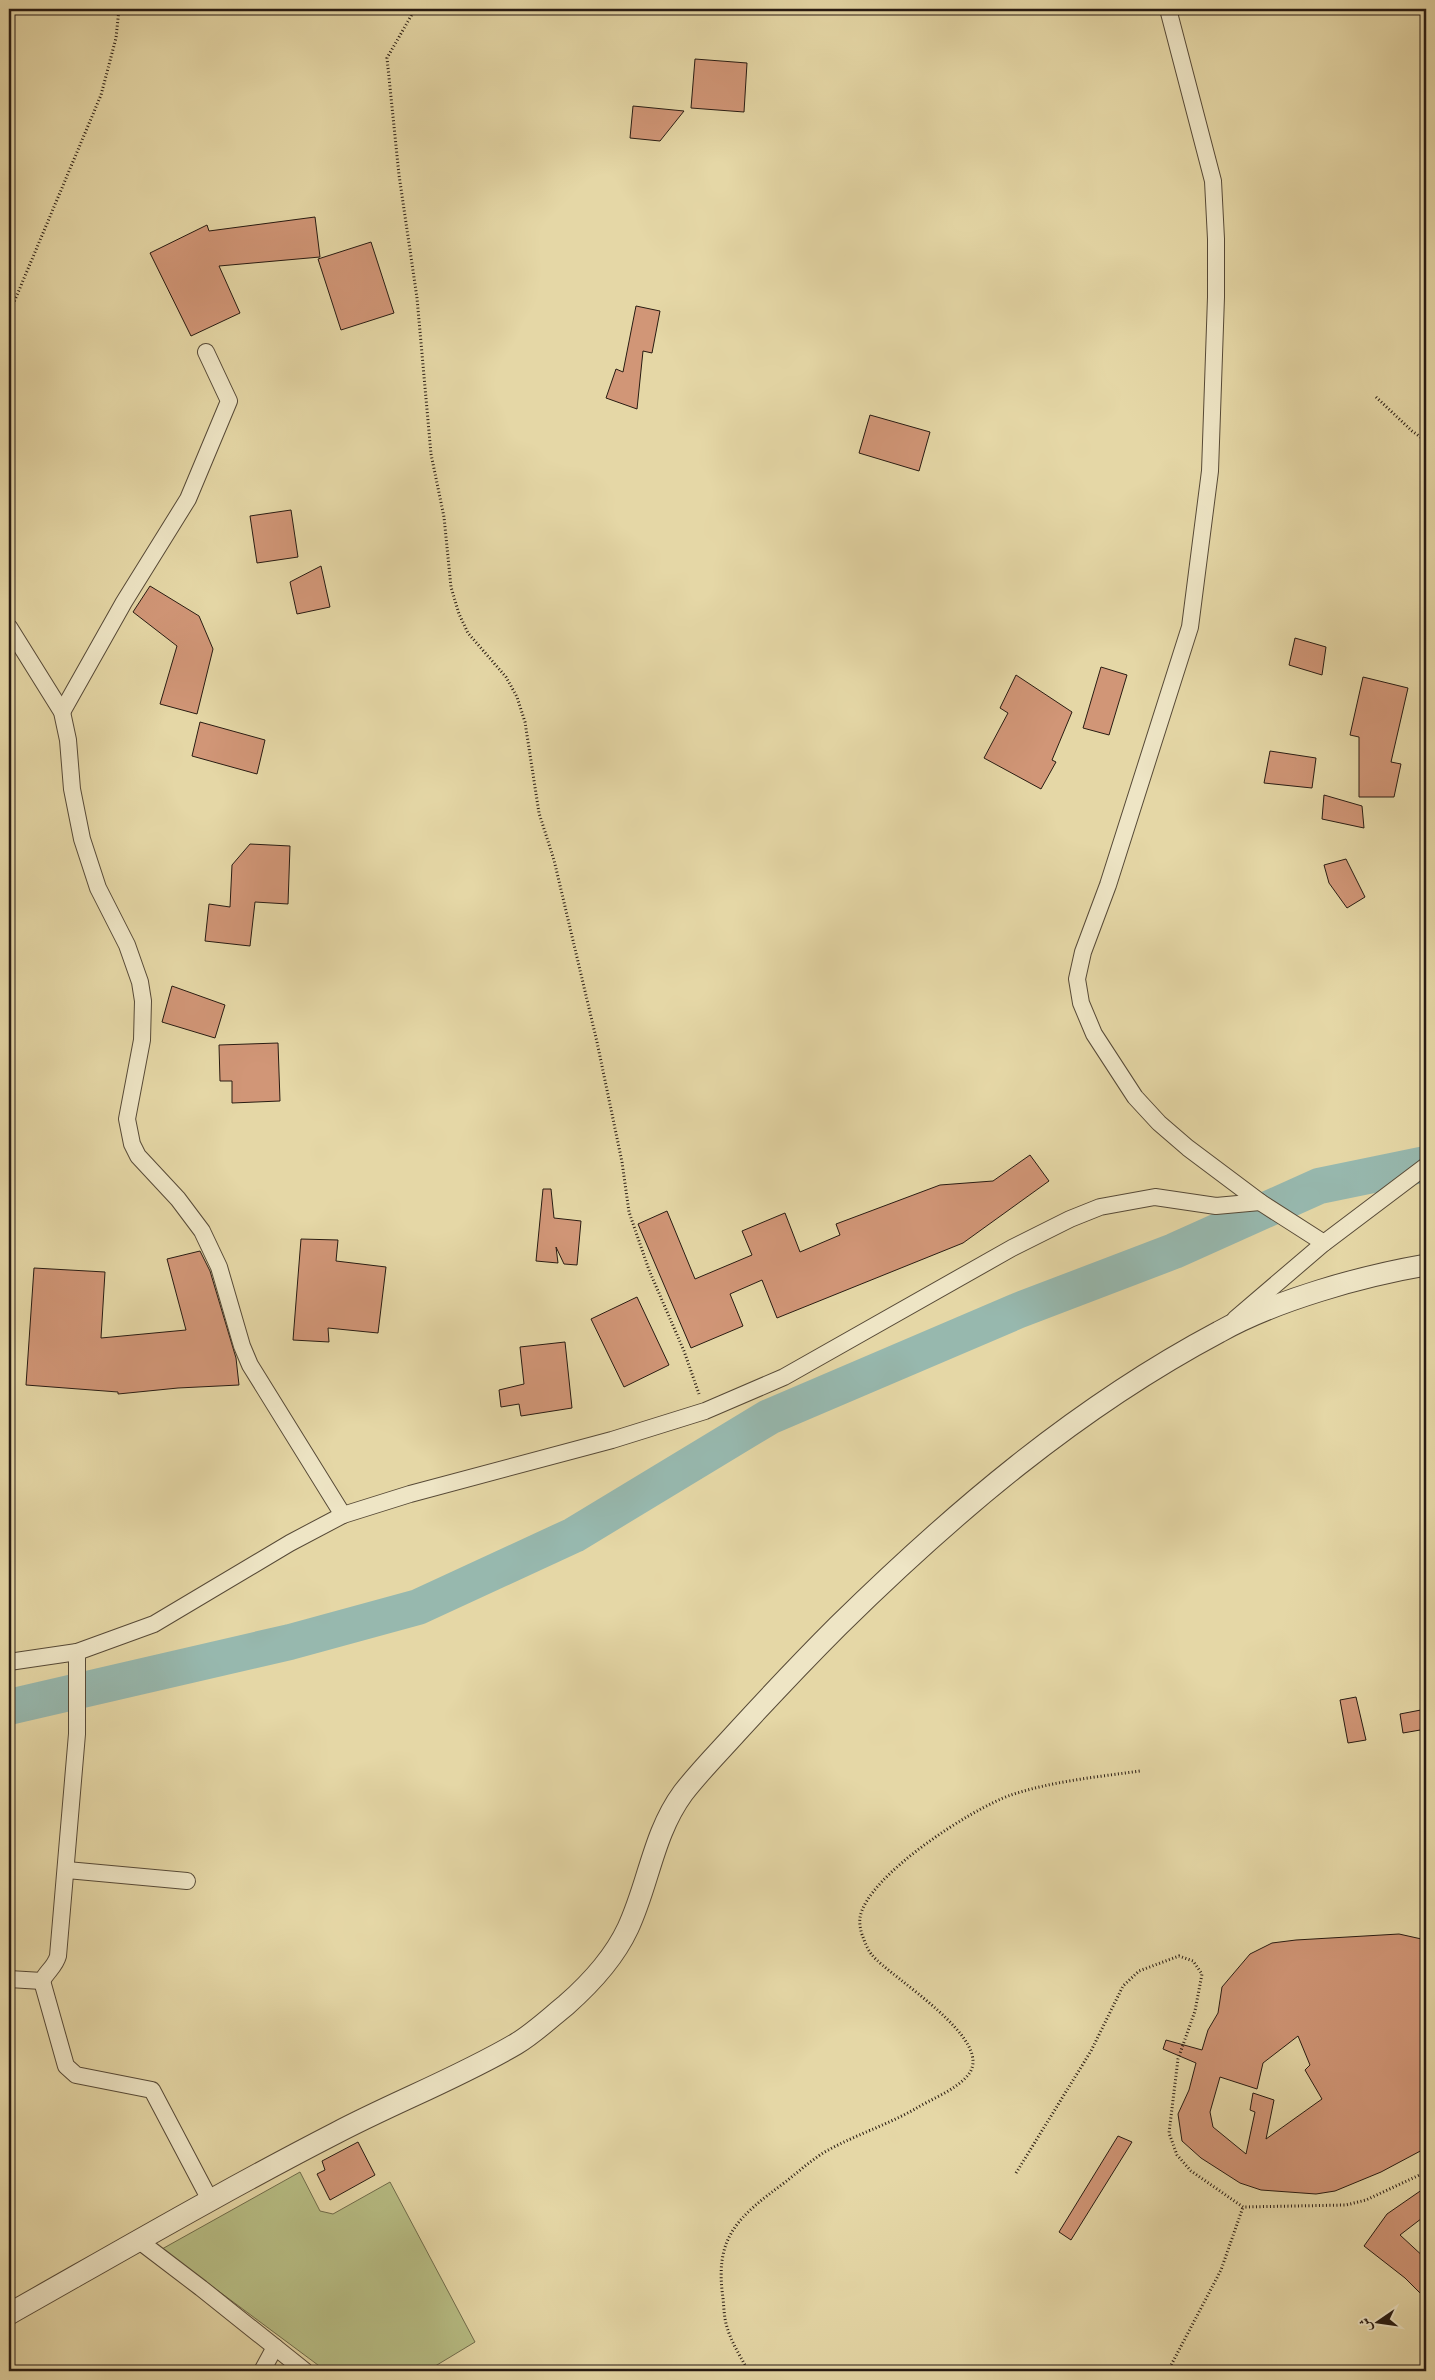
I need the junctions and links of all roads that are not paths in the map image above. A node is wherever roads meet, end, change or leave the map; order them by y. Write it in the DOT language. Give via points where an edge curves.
graph roads {
  1 [pos="1168,9"];
  2 [pos="206,352"];
  3 [pos="9,627"];
  4 [pos="62,712"];
  5 [pos="1426,1166"];
  6 [pos="1260,1202"];
  7 [pos="1324,1243"];
  8 [pos="1426,1265"];
  9 [pos="1222,1330"];
  10 [pos="343,1515"];
  11 [pos="77,1652"];
  12 [pos="9,1662"];
  13 [pos="67,1870"];
  14 [pos="187,1881"];
  15 [pos="9,1979"];
  16 [pos="42,1981"];
  17 [pos="210,2200"];
  18 [pos="138,2240"];
  19 [pos="9,2314"];
  20 [pos="275,2347"];
  21 [pos="262,2371"];
  22 [pos="305,2371"];
  1 -- 6 [label="street" via="1213,181 1216,288 1210,471 1190,627 1108,885 1083,952 1077,979 1081,1003 1094,1034 1135,1097 1188,1148"];
  2 -- 4 [label="street" via="229,401 188,499 124,602"];
  3 -- 4 [label="street"];
  4 -- 10 [label="street" via="82,839 98,888 134,963 141,992 142,1040 127,1119 132,1144 138,1156 178,1199 202,1231 219,1267 250,1365"];
  5 -- 7 [label="street"];
  6 -- 7 [label="street"];
  6 -- 10 [label="street" via="1216,1206 1155,1197 1100,1207 1012,1248 784,1377 705,1411"];
  7 -- 9 [label="street"];
  8 -- 9 [label="street" via="1381,1273 1338,1286"];
  9 -- 17 [label="street" via="1118,1392 1002,1476 876,1589 783,1681 681,1796 652,1856 629,1926 611,1958 566,2005 519,2043 338,2131"];
  10 -- 11 [label="street" via="228,1578 154,1624"];
  11 -- 12 [label="street"];
  11 -- 13 [label="street" via="77,1734"];
  13 -- 14 [label="street"];
  13 -- 16 [label="street" via="58,1956"];
  15 -- 16 [label="street"];
  16 -- 17 [label="street" via="66,2066 76,2075 152,2090"];
  17 -- 18 [label="street"];
  18 -- 19 [label="street"];
  18 -- 20 [label="street"];
  20 -- 21 [label="street"];
  20 -- 22 [label="street"];
}
